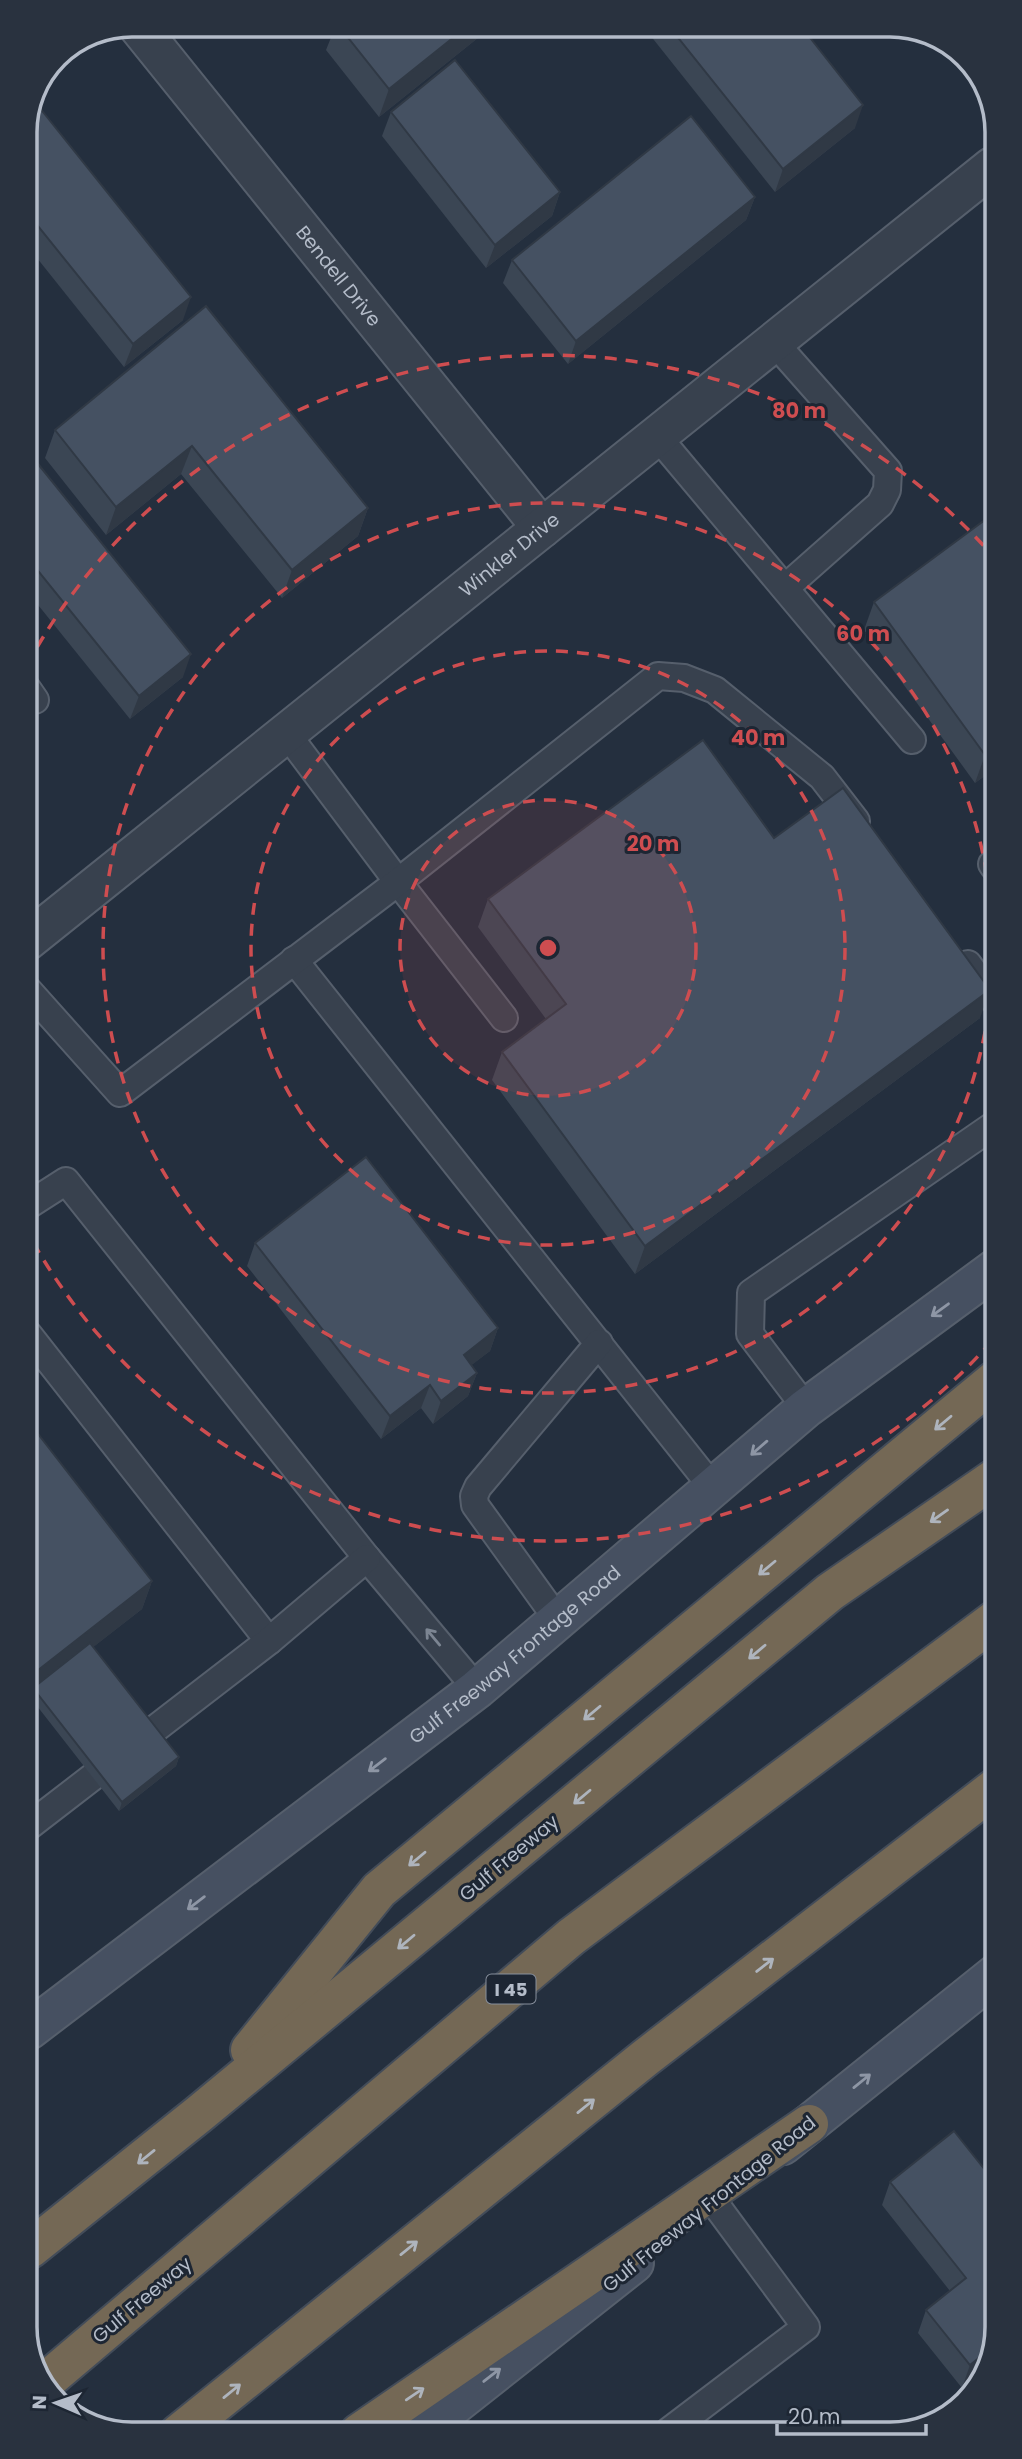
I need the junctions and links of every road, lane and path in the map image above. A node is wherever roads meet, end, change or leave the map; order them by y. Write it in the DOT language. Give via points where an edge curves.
graph roads {
  1 [pos="147,37"];
  2 [pos="985,173"];
  3 [pos="774,342"];
  4 [pos="657,436"];
  5 [pos="542,528"];
  6 [pos="785,588"];
  7 [pos="287,734"];
  8 [pos="912,740"];
  9 [pos="873,842"];
  10 [pos="398,882"];
  11 [pos="37,933"];
  12 [pos="949,939"];
  13 [pos="295,960"];
  14 [pos="985,988"];
  15 [pos="37,1000"];
  16 [pos="504,1018"];
  17 [pos="985,1132"];
  18 [pos="37,1199"];
  19 [pos="985,1276"];
  20 [pos="599,1343"];
  21 [pos="37,1345"];
  22 [pos="985,1388"];
  23 [pos="806,1408"];
  24 [pos="985,1485"];
  25 [pos="713,1488"];
  26 [pos="367,1558"];
  27 [pos="558,1620"];
  28 [pos="985,1627"];
  29 [pos="269,1641"];
  30 [pos="477,1689"];
  31 [pos="985,1795"];
  32 [pos="37,1820"];
  33 [pos="985,1983"];
  34 [pos="37,2024"];
  35 [pos="199,2114"];
  36 [pos="809,2124"];
  37 [pos="713,2201"];
  38 [pos="37,2243"];
  39 [pos="62,2368"];
  40 [pos="193,2422"];
  41 [pos="375,2422"];
  42 [pos="433,2422"];
  43 [pos="681,2422"];
  1 -- 5 [label="street, Bendell Drive"];
  2 -- 3 [label="street, Winkler Drive"];
  3 -- 4 [label="street, Winkler Drive"];
  3 -- 6 [label="lane" via="888,471 887,490 880,503"];
  4 -- 5 [label="street, Winkler Drive"];
  4 -- 6 [label="lane"];
  5 -- 7 [label="street, Winkler Drive"];
  6 -- 8 [label="lane"];
  7 -- 10 [label="lane"];
  7 -- 11 [label="street, Winkler Drive"];
  9 -- 10 [label="lane" via="822,777 715,690 684,678 658,676"];
  10 -- 13 [label="lane"];
  10 -- 16 [label="lane"];
  12 -- 14 [label="lane"];
  13 -- 15 [label="lane" via="120,1093"];
  13 -- 20 [label="lane"];
  17 -- 23 [label="lane" via="751,1293 750,1334"];
  18 -- 26 [label="lane" via="65,1181"];
  19 -- 23 [label="main road, Gulf Freeway Frontage Road, one-way"];
  20 -- 25 [label="lane"];
  20 -- 27 [label="lane" via="474,1496 475,1505"];
  21 -- 29 [label="lane"];
  22 -- 35 [label="highway, one-way" via="379,1890"];
  23 -- 25 [label="main road, Gulf Freeway Frontage Road, one-way"];
  24 -- 35 [label="highway, Gulf Freeway, one-way" via="830,1591"];
  25 -- 27 [label="main road, Gulf Freeway Frontage Road"];
  26 -- 29 [label="lane"];
  30 -- 26 [label="lane, one-way"];
  27 -- 30 [label="main road, Gulf Freeway Frontage Road"];
  28 -- 39 [label="highway, Gulf Freeway / I 45" via="571,1937"];
  29 -- 32 [label="lane"];
  30 -- 34 [label="main road, Gulf Freeway Frontage Road, one-way"];
  40 -- 31 [label="highway, one-way" via="634,2066"];
  36 -- 33 [label="main road, Gulf Freeway Frontage Road, one-way"];
  35 -- 38 [label="highway, Gulf Freeway, one-way"];
  36 -- 37 [label="main road, Gulf Freeway Frontage Road"];
  41 -- 36 [label="highway, one-way"];
  42 -- 37 [label="main road, Gulf Freeway Frontage Road, one-way"];
  37 -- 43 [label="lane" via="806,2327"];
}
